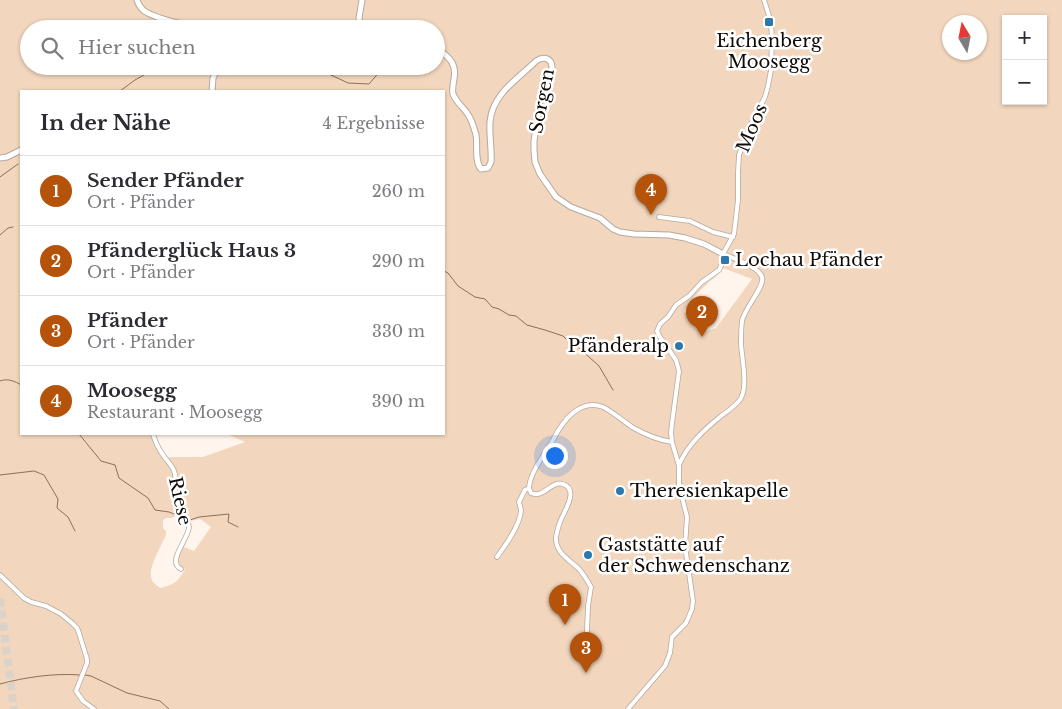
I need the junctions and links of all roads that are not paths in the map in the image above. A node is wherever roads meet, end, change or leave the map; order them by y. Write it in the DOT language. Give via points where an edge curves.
graph roads {
  1 [pos="362,0"];
  2 [pos="764,0"];
  3 [pos="138,1"];
  4 [pos="170,20"];
  5 [pos="359,20"];
  6 [pos="445,55"];
  7 [pos="214,75"];
  8 [pos="212,90"];
  9 [pos="20,150"];
  10 [pos="0,158"];
  11 [pos="659,217"];
  12 [pos="733,237"];
  13 [pos="723,254"];
  14 [pos="153,435"];
  15 [pos="672,442"];
  16 [pos="679,466"];
  17 [pos="529,488"];
  18 [pos="497,557"];
  19 [pos="181,569"];
  20 [pos="0,575"];
  21 [pos="586,654"];
  22 [pos="94,709"];
  23 [pos="628,709"];
  1 -- 5 [label="street"];
  2 -- 12 [label="street, Moos" via="771,22 770,78 739,155"];
  3 -- 4 [label="street" via="148,13"];
  6 -- 13 [label="street, Sorgen" via="454,68 453,94 473,124 480,167 488,168 491,162 490,121 497,101 507,86 536,61 549,60 552,68 540,100 534,141 540,174 556,197 571,207 600,218 620,232 685,238"];
  7 -- 8 [label="street"];
  9 -- 10 [label="street"];
  11 -- 12 [label="street" via="690,221"];
  12 -- 13 [label="street, Moos"];
  13 -- 15 [label="street, Moos" via="719,270 676,305 658,327 658,334 674,357 678,371"];
  13 -- 16 [label="street" via="756,269 763,279 743,320 744,390 739,401 700,435"];
  14 -- 19 [label="street, Riese" via="175,472 176,500 188,522 188,531 176,558 176,565"];
  15 -- 16 [label="street"];
  15 -- 17 [label="street" via="648,435 604,408 584,406 560,427 534,472"];
  16 -- 23 [label="street" via="679,484 687,518 685,546 692,609 686,623 672,637 665,666"];
  17 -- 18 [label="street" via="524,490 519,502 521,510 515,529"];
  17 -- 21 [label="street" via="536,495 559,484 569,490 570,499 557,530 556,542 560,552 581,571 592,587"];
  20 -- 22 [label="street" via="24,598 61,614 77,628 87,659 76,691"];
}
